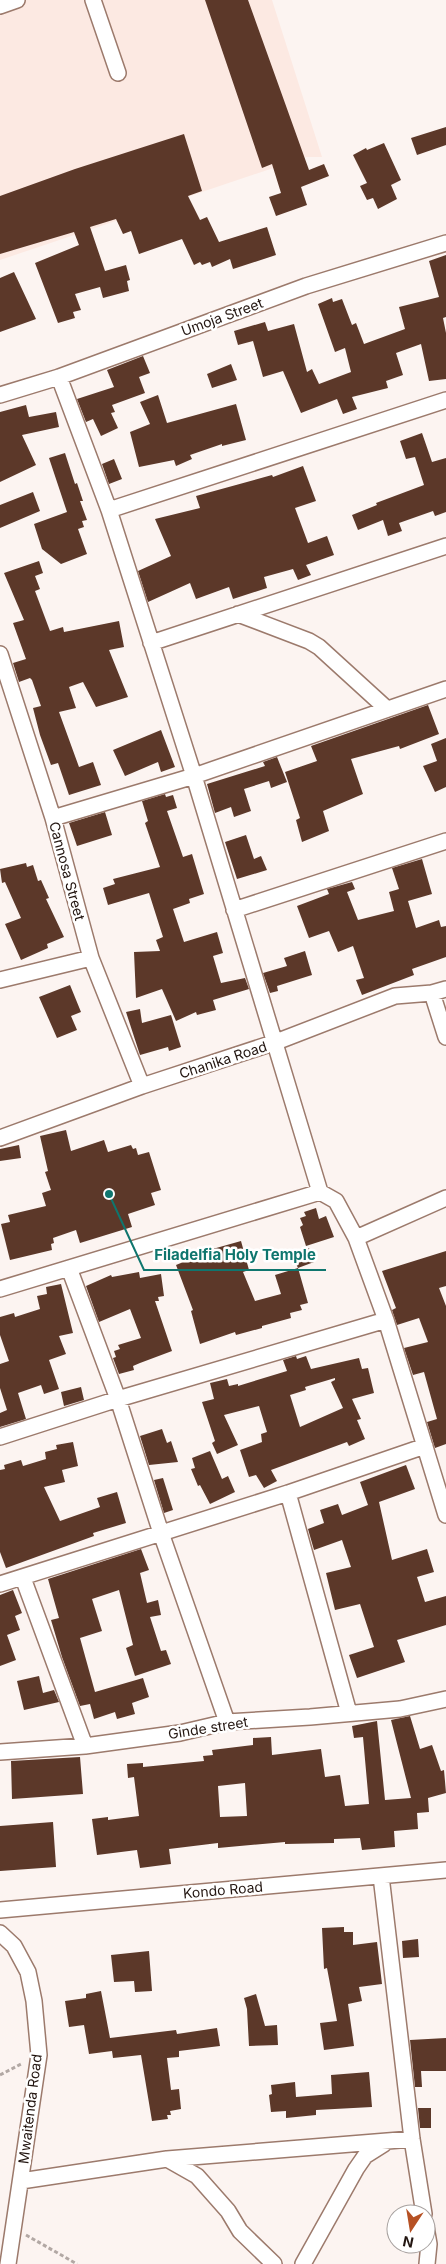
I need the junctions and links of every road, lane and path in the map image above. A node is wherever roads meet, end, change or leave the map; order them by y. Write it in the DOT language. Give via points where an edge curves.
graph roads {
  1 [pos="17,0"];
  2 [pos="93,0"];
  3 [pos="0,6"];
  4 [pos="118,73"];
  5 [pos="446,242"];
  6 [pos="59,377"];
  7 [pos="0,396"];
  8 [pos="446,400"];
  9 [pos="109,510"];
  10 [pos="446,546"];
  11 [pos="238,614"];
  12 [pos="151,643"];
  13 [pos="0,654"];
  14 [pos="446,689"];
  15 [pos="387,709"];
  16 [pos="194,776"];
  17 [pos="53,818"];
  18 [pos="446,841"];
  19 [pos="234,910"];
  20 [pos="91,958"];
  21 [pos="0,980"];
  22 [pos="439,991"];
  23 [pos="446,1037"];
  24 [pos="276,1042"];
  25 [pos="142,1086"];
  26 [pos="0,1138"];
  27 [pos="320,1192"];
  28 [pos="446,1198"];
  29 [pos="356,1238"];
  30 [pos="69,1268"];
  31 [pos="0,1289"];
  32 [pos="386,1320"];
  33 [pos="118,1400"];
  34 [pos="0,1437"];
  35 [pos="425,1446"];
  36 [pos="288,1493"];
  37 [pos="446,1514"];
  38 [pos="161,1533"];
  39 [pos="23,1578"];
  40 [pos="0,1584"];
  41 [pos="446,1699"];
  42 [pos="349,1714"];
  43 [pos="227,1722"];
  44 [pos="85,1746"];
  45 [pos="0,1752"];
  46 [pos="446,1870"];
  47 [pos="381,1876"];
  48 [pos="0,1910"];
  49 [pos="0,1933"];
  50 [pos="39,2054"];
  51 [pos="0,2075"];
  52 [pos="412,2140"];
  53 [pos="385,2143"];
  54 [pos="167,2159"];
  55 [pos="21,2181"];
  56 [pos="422,2204"];
  57 [pos="14,2228"];
  58 [pos="8,2264"];
  59 [pos="77,2264"];
  60 [pos="274,2264"];
  61 [pos="303,2264"];
  1 -- 3 [label="street"];
  2 -- 4 [label="street"];
  5 -- 6 [label="street, Umoja Street" via="306,286"];
  6 -- 7 [label="street, Umoja Street"];
  6 -- 9 [label="street"];
  8 -- 9 [label="street"];
  9 -- 12 [label="street"];
  10 -- 11 [label="street"];
  11 -- 12 [label="street"];
  11 -- 15 [label="street" via="309,641"];
  12 -- 16 [label="street"];
  13 -- 17 [label="street, Cannosa Street"];
  14 -- 15 [label="street"];
  15 -- 16 [label="street"];
  16 -- 17 [label="street"];
  16 -- 19 [label="street"];
  17 -- 20 [label="street, Cannosa Street"];
  18 -- 19 [label="street"];
  19 -- 24 [label="street"];
  20 -- 21 [label="street"];
  20 -- 25 [label="street, Cannosa Street"];
  22 -- 23 [label="street"];
  22 -- 24 [label="street, Chanika Road" via="395,996"];
  24 -- 25 [label="street, Chanika Road"];
  24 -- 27 [label="street"];
  25 -- 26 [label="street, Chanika Road"];
  27 -- 29 [label="street" via="336,1201"];
  27 -- 30 [label="street"];
  28 -- 29 [label="street"];
  29 -- 32 [label="street"];
  30 -- 31 [label="street"];
  30 -- 33 [label="street"];
  32 -- 33 [label="street"];
  32 -- 35 [label="street"];
  33 -- 34 [label="street"];
  33 -- 38 [label="street"];
  35 -- 36 [label="street"];
  35 -- 37 [label="street"];
  36 -- 38 [label="street"];
  36 -- 42 [label="street"];
  38 -- 39 [label="street"];
  38 -- 43 [label="street"];
  39 -- 40 [label="street"];
  39 -- 44 [label="street"];
  41 -- 42 [label="street, Ginde street" via="400,1709"];
  42 -- 43 [label="street, Ginde street"];
  43 -- 44 [label="street, Ginde street" via="180,1733"];
  44 -- 45 [label="street, Ginde street"];
  46 -- 47 [label="street, Kondo Road"];
  47 -- 48 [label="street, Kondo Road"];
  47 -- 52 [label="street"];
  49 -- 50 [label="street, Mwaitenda Road" via="14,1946 28,1972"];
  50 -- 51 [label="path"];
  50 -- 55 [label="street, Mwaitenda Road"];
  52 -- 53 [label="street"];
  52 -- 56 [label="street"];
  53 -- 54 [label="street"];
  53 -- 61 [label="street" via="365,2156 356,2169"];
  54 -- 55 [label="street"];
  54 -- 60 [label="street" via="197,2176 228,2211 240,2231"];
  55 -- 57 [label="street, Mwaitenda Road"];
  57 -- 58 [label="street, Mwaitenda Road"];
  57 -- 59 [label="path"];
}
